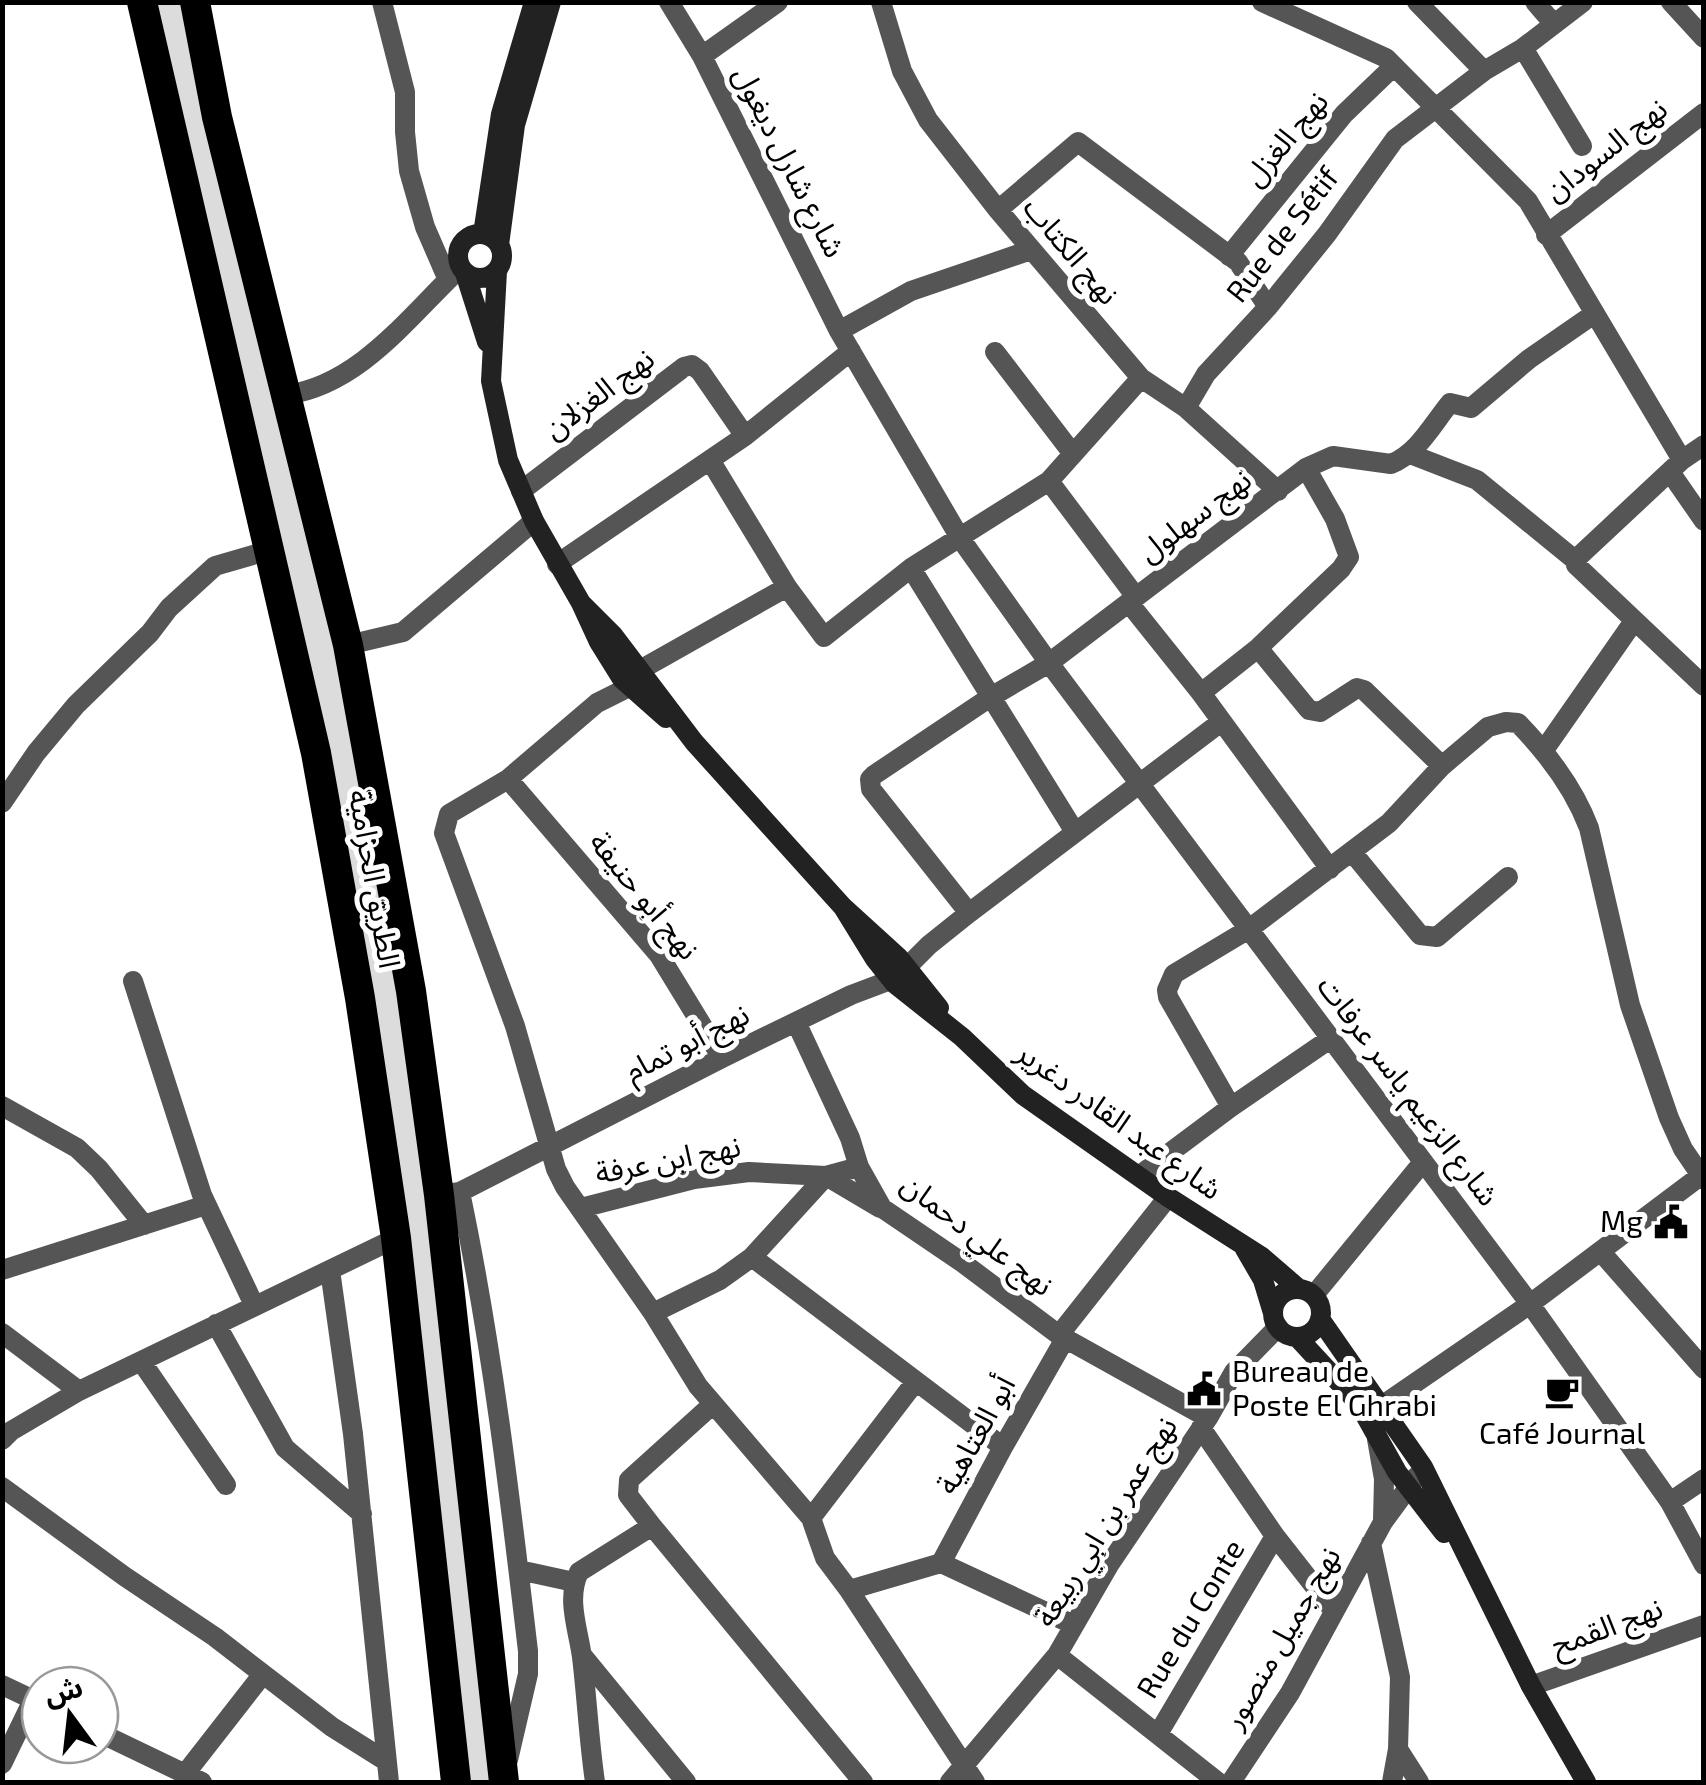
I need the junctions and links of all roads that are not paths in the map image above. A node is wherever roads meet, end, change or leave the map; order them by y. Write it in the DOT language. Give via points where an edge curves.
graph roads {
  1 [pos="142,2"];
  2 [pos="382,2"];
  3 [pos="534,2"];
  4 [pos="550,2"];
  5 [pos="668,2"];
  6 [pos="778,2"];
  7 [pos="881,2"];
  8 [pos="1262,2"];
  9 [pos="1417,2"];
  10 [pos="1535,2"];
  11 [pos="1583,2"];
  12 [pos="1672,2"];
  13 [pos="202,7"];
  14 [pos="1553,23"];
  15 [pos="1704,38"];
  16 [pos="1523,48"];
  17 [pos="702,56"];
  18 [pos="1394,66"];
  19 [pos="1484,70"];
  20 [pos="1436,107"];
  21 [pos="1704,113"];
  22 [pos="1582,146"];
  23 [pos="998,210"];
  24 [pos="1546,234"];
  25 [pos="491,240"];
  26 [pos="1031,250"];
  27 [pos="1230,256"];
  28 [pos="497,271"];
  29 [pos="458,273"];
  30 [pos="1268,307"];
  31 [pos="1594,314"];
  32 [pos="839,331"];
  33 [pos="851,351"];
  34 [pos="996,352"];
  35 [pos="491,355"];
  36 [pos="1141,378"];
  37 [pos="286,395"];
  38 [pos="1186,408"];
  39 [pos="745,436"];
  40 [pos="1704,446"];
  41 [pos="1073,454"];
  42 [pos="1401,459"];
  43 [pos="710,460"];
  44 [pos="1676,466"];
  45 [pos="1306,468"];
  46 [pos="1049,480"];
  47 [pos="520,491"];
  48 [pos="1278,491"];
  49 [pos="534,521"];
  50 [pos="1704,521"];
  51 [pos="960,538"];
  52 [pos="270,550"];
  53 [pos="1576,563"];
  54 [pos="557,564"];
  55 [pos="911,568"];
  56 [pos="787,586"];
  57 [pos="1133,600"];
  58 [pos="1634,621"];
  59 [pos="348,645"];
  60 [pos="1258,648"];
  61 [pos="1049,663"];
  62 [pos="630,673"];
  63 [pos="1704,686"];
  64 [pos="1201,694"];
  65 [pos="990,698"];
  66 [pos="1221,722"];
  67 [pos="1544,750"];
  68 [pos="1442,766"];
  69 [pos="508,779"];
  70 [pos="1141,784"];
  71 [pos="2,803"];
  72 [pos="1075,832"];
  73 [pos="1352,852"];
  74 [pos="1330,869"];
  75 [pos="1508,876"];
  76 [pos="969,913"];
  77 [pos="1249,929"];
  78 [pos="895,969"];
  79 [pos="134,981"];
  80 [pos="796,1022"];
  81 [pos="1330,1039"];
  82 [pos="722,1058"];
  83 [pos="2,1106"];
  84 [pos="1230,1107"];
  85 [pos="551,1146"];
  86 [pos="1423,1162"];
  87 [pos="859,1167"];
  88 [pos="1140,1175"];
  89 [pos="826,1176"];
  90 [pos="1701,1179"];
  91 [pos="449,1194"];
  92 [pos="1168,1197"];
  93 [pos="206,1205"];
  94 [pos="582,1208"];
  95 [pos="882,1208"];
  96 [pos="144,1224"];
  97 [pos="396,1238"];
  98 [pos="1244,1248"];
  99 [pos="1601,1252"];
  100 [pos="752,1257"];
  101 [pos="2,1270"];
  102 [pos="330,1270"];
  103 [pos="1307,1292"];
  104 [pos="1530,1304"];
  105 [pos="254,1305"];
  106 [pos="654,1312"];
  107 [pos="1320,1319"];
  108 [pos="216,1324"];
  109 [pos="1282,1325"];
  110 [pos="2,1333"];
  111 [pos="1063,1336"];
  112 [pos="140,1361"];
  113 [pos="1704,1369"];
  114 [pos="916,1381"];
  115 [pos="79,1391"];
  116 [pos="712,1405"];
  117 [pos="1382,1405"];
  118 [pos="1204,1423"];
  119 [pos="1376,1437"];
  120 [pos="2,1440"];
  121 [pos="1002,1447"];
  122 [pos="1423,1467"];
  123 [pos="1704,1478"];
  124 [pos="226,1485"];
  125 [pos="1408,1486"];
  126 [pos="2,1487"];
  127 [pos="1670,1502"];
  128 [pos="362,1514"];
  129 [pos="811,1518"];
  130 [pos="1383,1522"];
  131 [pos="652,1526"];
  132 [pos="1275,1536"];
  133 [pos="1371,1543"];
  134 [pos="941,1564"];
  135 [pos="1470,1566"];
  136 [pos="1704,1566"];
  137 [pos="519,1570"];
  138 [pos="574,1582"];
  139 [pos="850,1590"];
  140 [pos="1334,1610"];
  141 [pos="1704,1624"];
  142 [pos="1074,1626"];
  143 [pos="582,1654"];
  144 [pos="1057,1655"];
  145 [pos="264,1674"];
  146 [pos="1531,1686"];
  147 [pos="20,1731"];
  148 [pos="1158,1734"];
  149 [pos="120,1743"];
  150 [pos="1398,1749"];
  151 [pos="2,1764"];
  152 [pos="387,1772"];
  153 [pos="963,1777"];
  154 [pos="195,1780"];
  155 [pos="456,1782"];
  156 [pos="504,1782"];
  157 [pos="595,1782"];
  158 [pos="686,1782"];
  159 [pos="862,1782"];
  160 [pos="1218,1782"];
  161 [pos="1231,1782"];
  162 [pos="1392,1782"];
  163 [pos="1418,1782"];
  164 [pos="1586,1782"];
  1 -- 52 [label="highway, الطريق الحزامية"];
  2 -- 29 [label="street" via="405,92 409,171 426,227"];
  3 -- 25 [label="main road" via="502,114"];
  4 -- 25 [label="main road"];
  5 -- 17 [label="street, شارع شارل ديغول"];
  6 -- 17 [label="street"];
  7 -- 23 [label="street, نهج الكتاب" via="902,72 928,120"];
  8 -- 18 [label="street"];
  9 -- 19 [label="street"];
  10 -- 14 [label="street"];
  11 -- 14 [label="street, Rue de Sétif"];
  12 -- 15 [label="street"];
  13 -- 37 [label="highway, الطريق الحزامية" via="217,117"];
  14 -- 16 [label="street, Rue de Sétif"];
  16 -- 19 [label="street, Rue de Sétif"];
  16 -- 22 [label="street"];
  17 -- 32 [label="street, شارع شارل ديغول"];
  18 -- 20 [label="street"];
  18 -- 27 [label="street, نهج الغزل" via="1344,114"];
  19 -- 20 [label="street, Rue de Sétif"];
  20 -- 24 [label="street" via="1528,201"];
  20 -- 30 [label="street, Rue de Sétif" via="1394,139"];
  21 -- 24 [label="street, نهج السودان"];
  23 -- 26 [label="street, نهج الكتاب"];
  23 -- 27 [label="street" via="1078,142"];
  24 -- 31 [label="street"];
  25 -- 28 [label="main road, شارع عبد القادر دغرير" via="502,258"];
  25 -- 29 [label="main road" via="468,237 460,247"];
  26 -- 32 [label="street" via="911,291"];
  26 -- 36 [label="street, نهج الكتاب"];
  27 -- 30 [label="street"];
  28 -- 29 [label="main road" via="478,278"];
  28 -- 35 [label="main road, شارع عبد القادر دغرير"];
  29 -- 35 [label="main road, شارع عبد القادر دغرير"];
  29 -- 37 [label="street" via="344,376"];
  30 -- 38 [label="street, Rue de Sétif" via="1206,374"];
  31 -- 42 [label="street" via="1471,408 1450,403"];
  31 -- 44 [label="street"];
  32 -- 33 [label="street, شارع شارل ديغول"];
  33 -- 39 [label="street"];
  33 -- 51 [label="street, شارع شارل ديغول"];
  34 -- 41 [label="street"];
  35 -- 47 [label="main road, شارع عبد القادر دغرير" via="498,420"];
  36 -- 38 [label="street, نهج الكتاب"];
  36 -- 41 [label="street"];
  37 -- 59 [label="highway, الطريق الحزامية"];
  38 -- 48 [label="street, نهج الكتاب"];
  39 -- 43 [label="street"];
  39 -- 47 [label="street, نهج الغزلان" via="700,371 684,367"];
  40 -- 44 [label="street"];
  41 -- 46 [label="street"];
  42 -- 45 [label="street, نهج سهلول" via="1333,456"];
  42 -- 53 [label="street, نهج سهلول" via="1476,480"];
  43 -- 54 [label="street"];
  43 -- 56 [label="street"];
  44 -- 50 [label="street"];
  44 -- 53 [label="street"];
  45 -- 48 [label="street, نهج سهلول"];
  45 -- 60 [label="street" via="1349,557"];
  46 -- 51 [label="street"];
  46 -- 57 [label="street"];
  47 -- 49 [label="main road, شارع عبد القادر دغرير"];
  48 -- 57 [label="street, نهج سهلول"];
  49 -- 54 [label="main road, شارع عبد القادر دغرير"];
  49 -- 59 [label="street" via="403,632"];
  51 -- 55 [label="street"];
  51 -- 61 [label="street, شارع الزعيم ياسر عرفات"];
  52 -- 71 [label="street" via="215,566 169,608 76,705"];
  52 -- 97 [label="highway, الطريق الحزامية" via="316,753"];
  53 -- 58 [label="street"];
  54 -- 62 [label="main road, شارع عبد القادر دغرير" via="599,642"];
  55 -- 56 [label="street" via="824,636"];
  55 -- 65 [label="street"];
  56 -- 62 [label="street"];
  57 -- 61 [label="street, نهج سهلول"];
  57 -- 64 [label="street"];
  58 -- 63 [label="street"];
  58 -- 67 [label="street"];
  59 -- 91 [label="highway, الطريق الحزامية"];
  60 -- 64 [label="street"];
  60 -- 68 [label="street" via="1309,710 1320,712 1364,690"];
  61 -- 65 [label="street, نهج سهلول"];
  61 -- 70 [label="street, شارع الزعيم ياسر عرفات"];
  62 -- 69 [label="street"];
  62 -- 78 [label="main road, شارع عبد القادر دغرير"];
  64 -- 66 [label="street"];
  65 -- 72 [label="street"];
  65 -- 76 [label="street, نهج سهلول" via="870,784"];
  66 -- 70 [label="street, نهج أبو تمام"];
  66 -- 74 [label="street"];
  67 -- 68 [label="street" via="1518,723 1506,722 1488,727"];
  67 -- 90 [label="street" via="1590,828 1630,1005 1669,1118"];
  68 -- 73 [label="street"];
  69 -- 82 [label="street, نهج أبو حنيفة" via="660,956"];
  69 -- 85 [label="street" via="449,814 444,833"];
  70 -- 72 [label="street, نهج أبو تمام"];
  70 -- 77 [label="street, شارع الزعيم ياسر عرفات"];
  72 -- 76 [label="street, نهج أبو تمام"];
  73 -- 74 [label="street"];
  73 -- 75 [label="street" via="1427,938"];
  74 -- 77 [label="street"];
  76 -- 78 [label="street, نهج أبو تمام"];
  77 -- 81 [label="street, شارع الزعيم ياسر عرفات"];
  77 -- 84 [label="street" via="1174,974 1167,990"];
  78 -- 80 [label="street, نهج أبو تمام"];
  78 -- 88 [label="main road, شارع عبد القادر دغرير" via="1023,1095"];
  79 -- 93 [label="street"];
  80 -- 82 [label="street, نهج أبو تمام"];
  80 -- 87 [label="street, نهج علي دحمان"];
  81 -- 84 [label="street"];
  81 -- 86 [label="street, شارع الزعيم ياسر عرفات"];
  82 -- 85 [label="street, نهج أبو تمام"];
  83 -- 96 [label="street" via="77,1148"];
  84 -- 88 [label="street"];
  85 -- 91 [label="street, نهج أبو تمام"];
  85 -- 94 [label="street" via="556,1169"];
  86 -- 103 [label="street"];
  86 -- 104 [label="street, شارع الزعيم ياسر عرفات"];
  87 -- 89 [label="street"];
  87 -- 95 [label="street, نهج علي دحمان"];
  88 -- 92 [label="main road, شارع عبد القادر دغرير"];
  89 -- 94 [label="street, نهج ابن عرفة" via="749,1172 694,1179"];
  89 -- 95 [label="street"];
  89 -- 100 [label="street"];
  90 -- 99 [label="street"];
  91 -- 137 [label="street" via="482,1300"];
  91 -- 156 [label="highway, الطريق الحزامية"];
  92 -- 98 [label="main road, شارع عبد القادر دغرير"];
  92 -- 111 [label="street, أبو العتاهية"];
  93 -- 96 [label="street"];
  93 -- 105 [label="street"];
  94 -- 106 [label="street"];
  95 -- 111 [label="street, نهج علي دحمان"];
  96 -- 101 [label="street"];
  97 -- 102 [label="street"];
  97 -- 155 [label="highway, الطريق الحزامية"];
  98 -- 103 [label="main road, شارع عبد القادر دغرير"];
  98 -- 109 [label="main road, شارع عبد القادر دغرير"];
  99 -- 104 [label="street"];
  99 -- 113 [label="street"];
  100 -- 106 [label="street"];
  100 -- 114 [label="street"];
  102 -- 105 [label="street"];
  102 -- 128 [label="street"];
  103 -- 107 [label="main road" via="1319,1302"];
  103 -- 109 [label="main road" via="1281,1295"];
  104 -- 117 [label="street"];
  104 -- 127 [label="street, شارع الزعيم ياسر عرفات"];
  105 -- 108 [label="street"];
  106 -- 116 [label="street"];
  107 -- 109 [label="main road" via="1307,1334"];
  107 -- 117 [label="main road, شارع عبد القادر دغرير"];
  108 -- 112 [label="street"];
  108 -- 128 [label="street" via="285,1448"];
  109 -- 118 [label="street, نهج عمر بن ابي ربيعة" via="1234,1372"];
  109 -- 119 [label="main road, شارع عبد القادر دغرير" via="1359,1404"];
  110 -- 115 [label="street"];
  111 -- 118 [label="street, نهج علي دحمان"];
  111 -- 121 [label="street, أبو العتاهية"];
  112 -- 115 [label="street"];
  112 -- 124 [label="street"];
  114 -- 121 [label="street"];
  114 -- 129 [label="street"];
  115 -- 120 [label="street"];
  116 -- 129 [label="street"];
  116 -- 131 [label="street" via="629,1480 628,1495"];
  117 -- 122 [label="main road, شارع عبد القادر دغرير"];
  118 -- 132 [label="street, نهج علي دحمان"];
  118 -- 142 [label="street, نهج عمر بن ابي ربيعة"];
  119 -- 125 [label="main road, شارع عبد القادر دغرير"];
  119 -- 130 [label="street"];
  121 -- 134 [label="street, أبو العتاهية"];
  122 -- 125 [label="street, نهج جميل منصور"];
  122 -- 135 [label="main road, شارع عبد القادر دغرير"];
  123 -- 127 [label="street"];
  125 -- 130 [label="street, نهج جميل منصور"];
  125 -- 135 [label="main road, شارع عبد القادر دغرير"];
  126 -- 145 [label="street"];
  127 -- 136 [label="street, شارع الزعيم ياسر عرفات"];
  128 -- 152 [label="street"];
  129 -- 139 [label="street" via="825,1558"];
  130 -- 133 [label="street, نهج جميل منصور"];
  131 -- 138 [label="street" via="579,1572"];
  131 -- 159 [label="street"];
  132 -- 140 [label="street, نهج علي دحمان"];
  132 -- 148 [label="street, Rue du Conte"];
  133 -- 140 [label="street, نهج جميل منصور"];
  133 -- 150 [label="street" via="1400,1677"];
  134 -- 139 [label="street"];
  134 -- 142 [label="street"];
  135 -- 146 [label="main road, شارع عبد القادر دغرير"];
  137 -- 138 [label="street"];
  137 -- 156 [label="street" via="528,1674"];
  138 -- 143 [label="street"];
  139 -- 153 [label="street"];
  140 -- 161 [label="street, نهج جميل منصور"];
  141 -- 146 [label="street, نهج القمح"];
  142 -- 144 [label="street, نهج عمر بن ابي ربيعة"];
  143 -- 157 [label="street"];
  143 -- 158 [label="street"];
  144 -- 148 [label="street"];
  144 -- 153 [label="street, نهج عمر بن ابي ربيعة"];
  145 -- 152 [label="street"];
  145 -- 154 [label="street"];
  146 -- 164 [label="main road, شارع عبد القادر دغرير"];
  147 -- 151 [label="street"];
  148 -- 160 [label="street"];
  149 -- 154 [label="street"];
  150 -- 162 [label="street"];
  150 -- 163 [label="street"];
}
